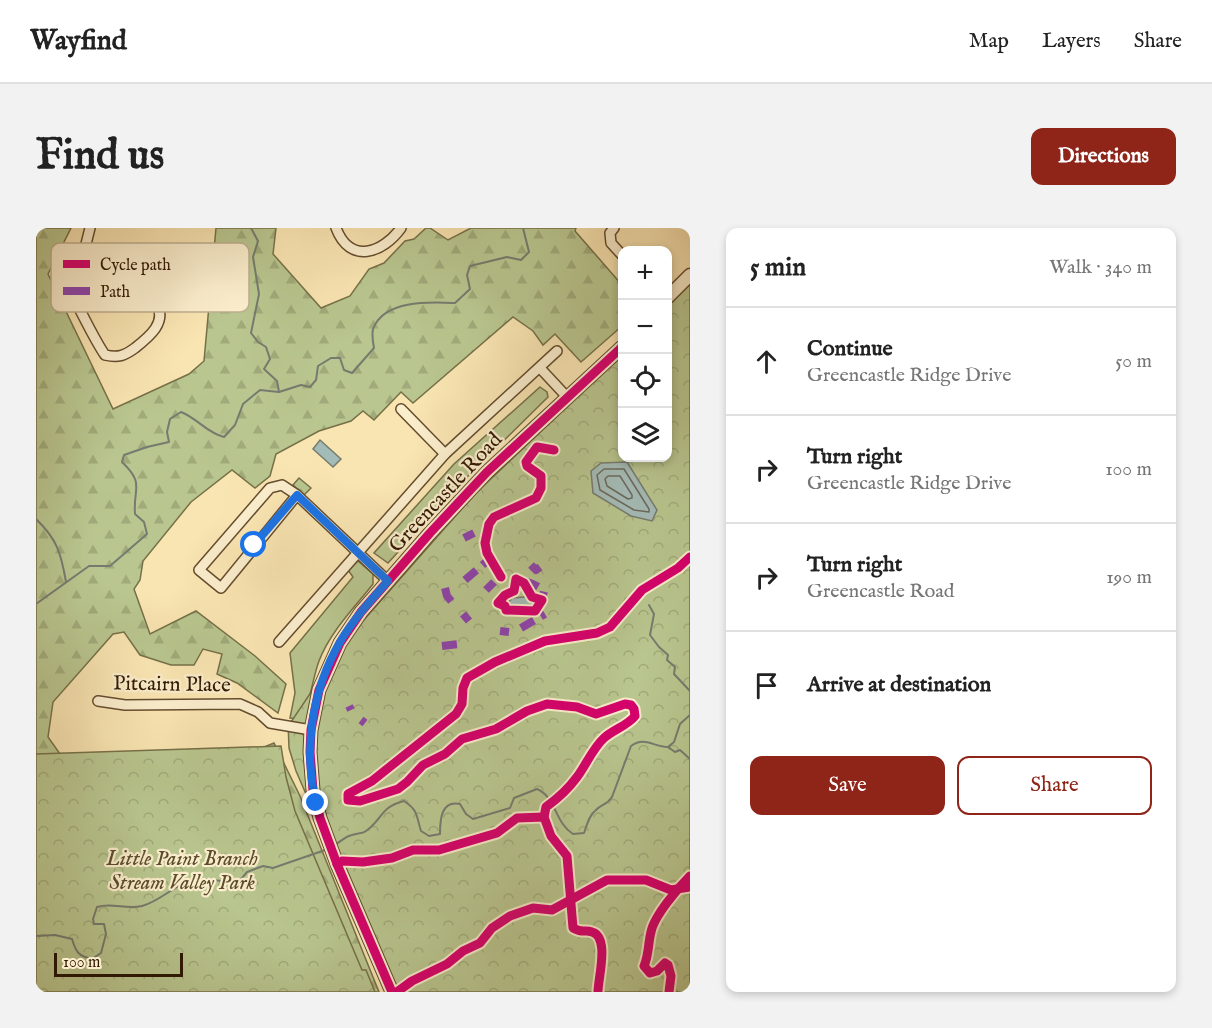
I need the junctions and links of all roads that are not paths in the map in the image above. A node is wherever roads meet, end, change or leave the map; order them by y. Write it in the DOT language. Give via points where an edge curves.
graph roads {
  1 [pos="90,228"];
  2 [pos="336,228"];
  3 [pos="387,228"];
  4 [pos="614,228"];
  5 [pos="399,232"];
  6 [pos="86,243"];
  7 [pos="618,251"];
  8 [pos="690,275"];
  9 [pos="672,293"];
  10 [pos="83,312"];
  11 [pos="159,312"];
  12 [pos="557,351"];
  13 [pos="618,351"];
  14 [pos="540,368"];
  15 [pos="567,397"];
  16 [pos="401,409"];
  17 [pos="445,454"];
  18 [pos="297,495"];
  19 [pos="359,552"];
  20 [pos="388,581"];
  21 [pos="279,642"];
  22 [pos="98,701"];
  23 [pos="311,730"];
  24 [pos="392,992"];
  1 -- 6 [label="street"];
  2 -- 5 [label="street" via="344,242 361,252 381,248"];
  3 -- 5 [label="street"];
  4 -- 7 [label="street" via="611,243"];
  8 -- 9 [label="street"];
  10 -- 11 [label="street" via="92,336 105,355 118,358 157,327"];
  12 -- 14 [label="street"];
  13 -- 15 [label="street, Greencastle Road"];
  14 -- 15 [label="street"];
  14 -- 17 [label="street"];
  15 -- 20 [label="street, Greencastle Road" via="487,472"];
  16 -- 17 [label="street"];
  17 -- 19 [label="street"];
  18 -- 18 [label="street" via="221,588 199,570 270,488 282,485"];
  18 -- 19 [label="street"];
  19 -- 20 [label="street"];
  19 -- 21 [label="street"];
  20 -- 23 [label="street, Greencastle Road" via="339,643 319,690"];
  22 -- 23 [label="street, Pitcairn Place" via="125,705 240,704 270,723"];
  23 -- 24 [label="street, Greencastle Road" via="313,790 328,841"];
}
